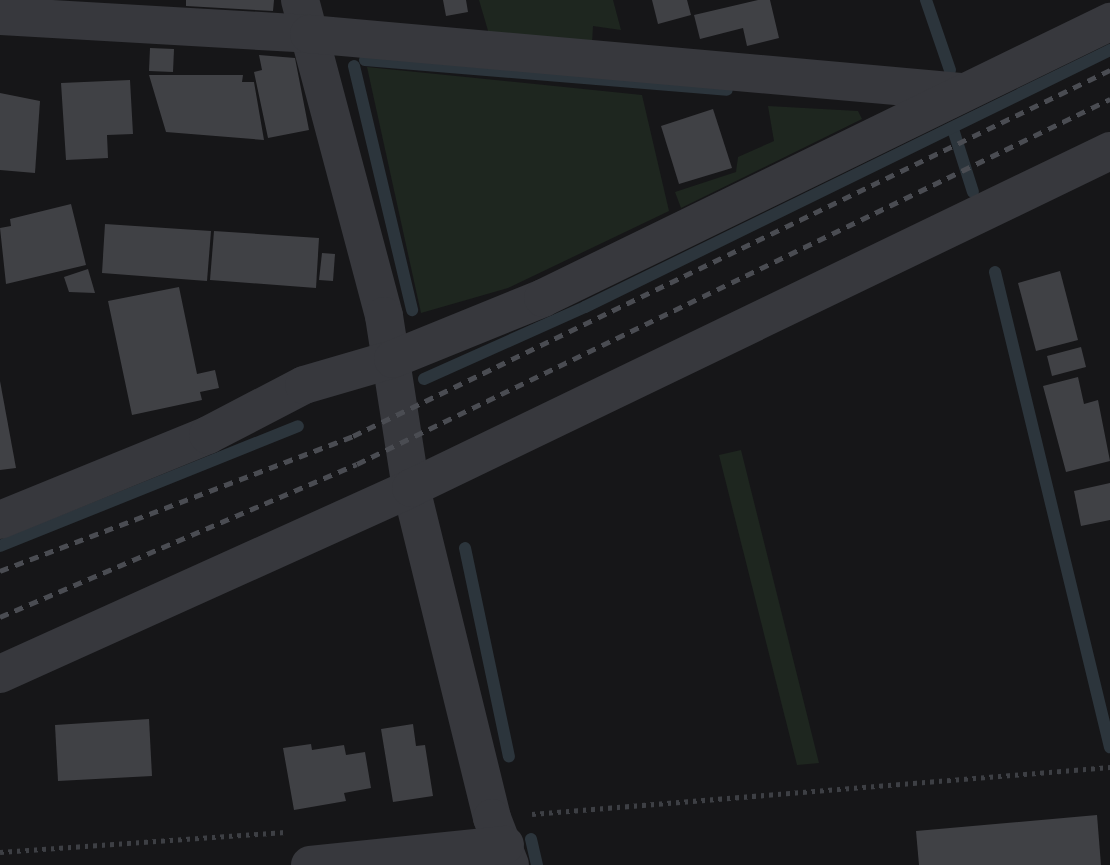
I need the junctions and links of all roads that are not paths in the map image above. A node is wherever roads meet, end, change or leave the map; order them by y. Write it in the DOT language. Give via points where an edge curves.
graph roads {
  1 [pos="0,16"];
  2 [pos="304,17"];
  3 [pos="1110,22"];
  4 [pos="963,92"];
  5 [pos="1110,151"];
  6 [pos="393,359"];
  7 [pos="411,488"];
  8 [pos="0,520"];
  9 [pos="0,674"];
  10 [pos="502,843"];
  11 [pos="310,865"];
  12 [pos="315,865"];
  1 -- 2 [label="street"];
  2 -- 4 [label="street"];
  2 -- 6 [label="street"];
  3 -- 4 [label="street"];
  4 -- 6 [label="street" via="542,298"];
  5 -- 7 [label="street"];
  6 -- 7 [label="street"];
  6 -- 8 [label="street" via="304,386 208,435"];
  7 -- 9 [label="street"];
  7 -- 10 [label="street"];
  10 -- 12 [label="street"];
  11 -- 12 [label="street"];
}
